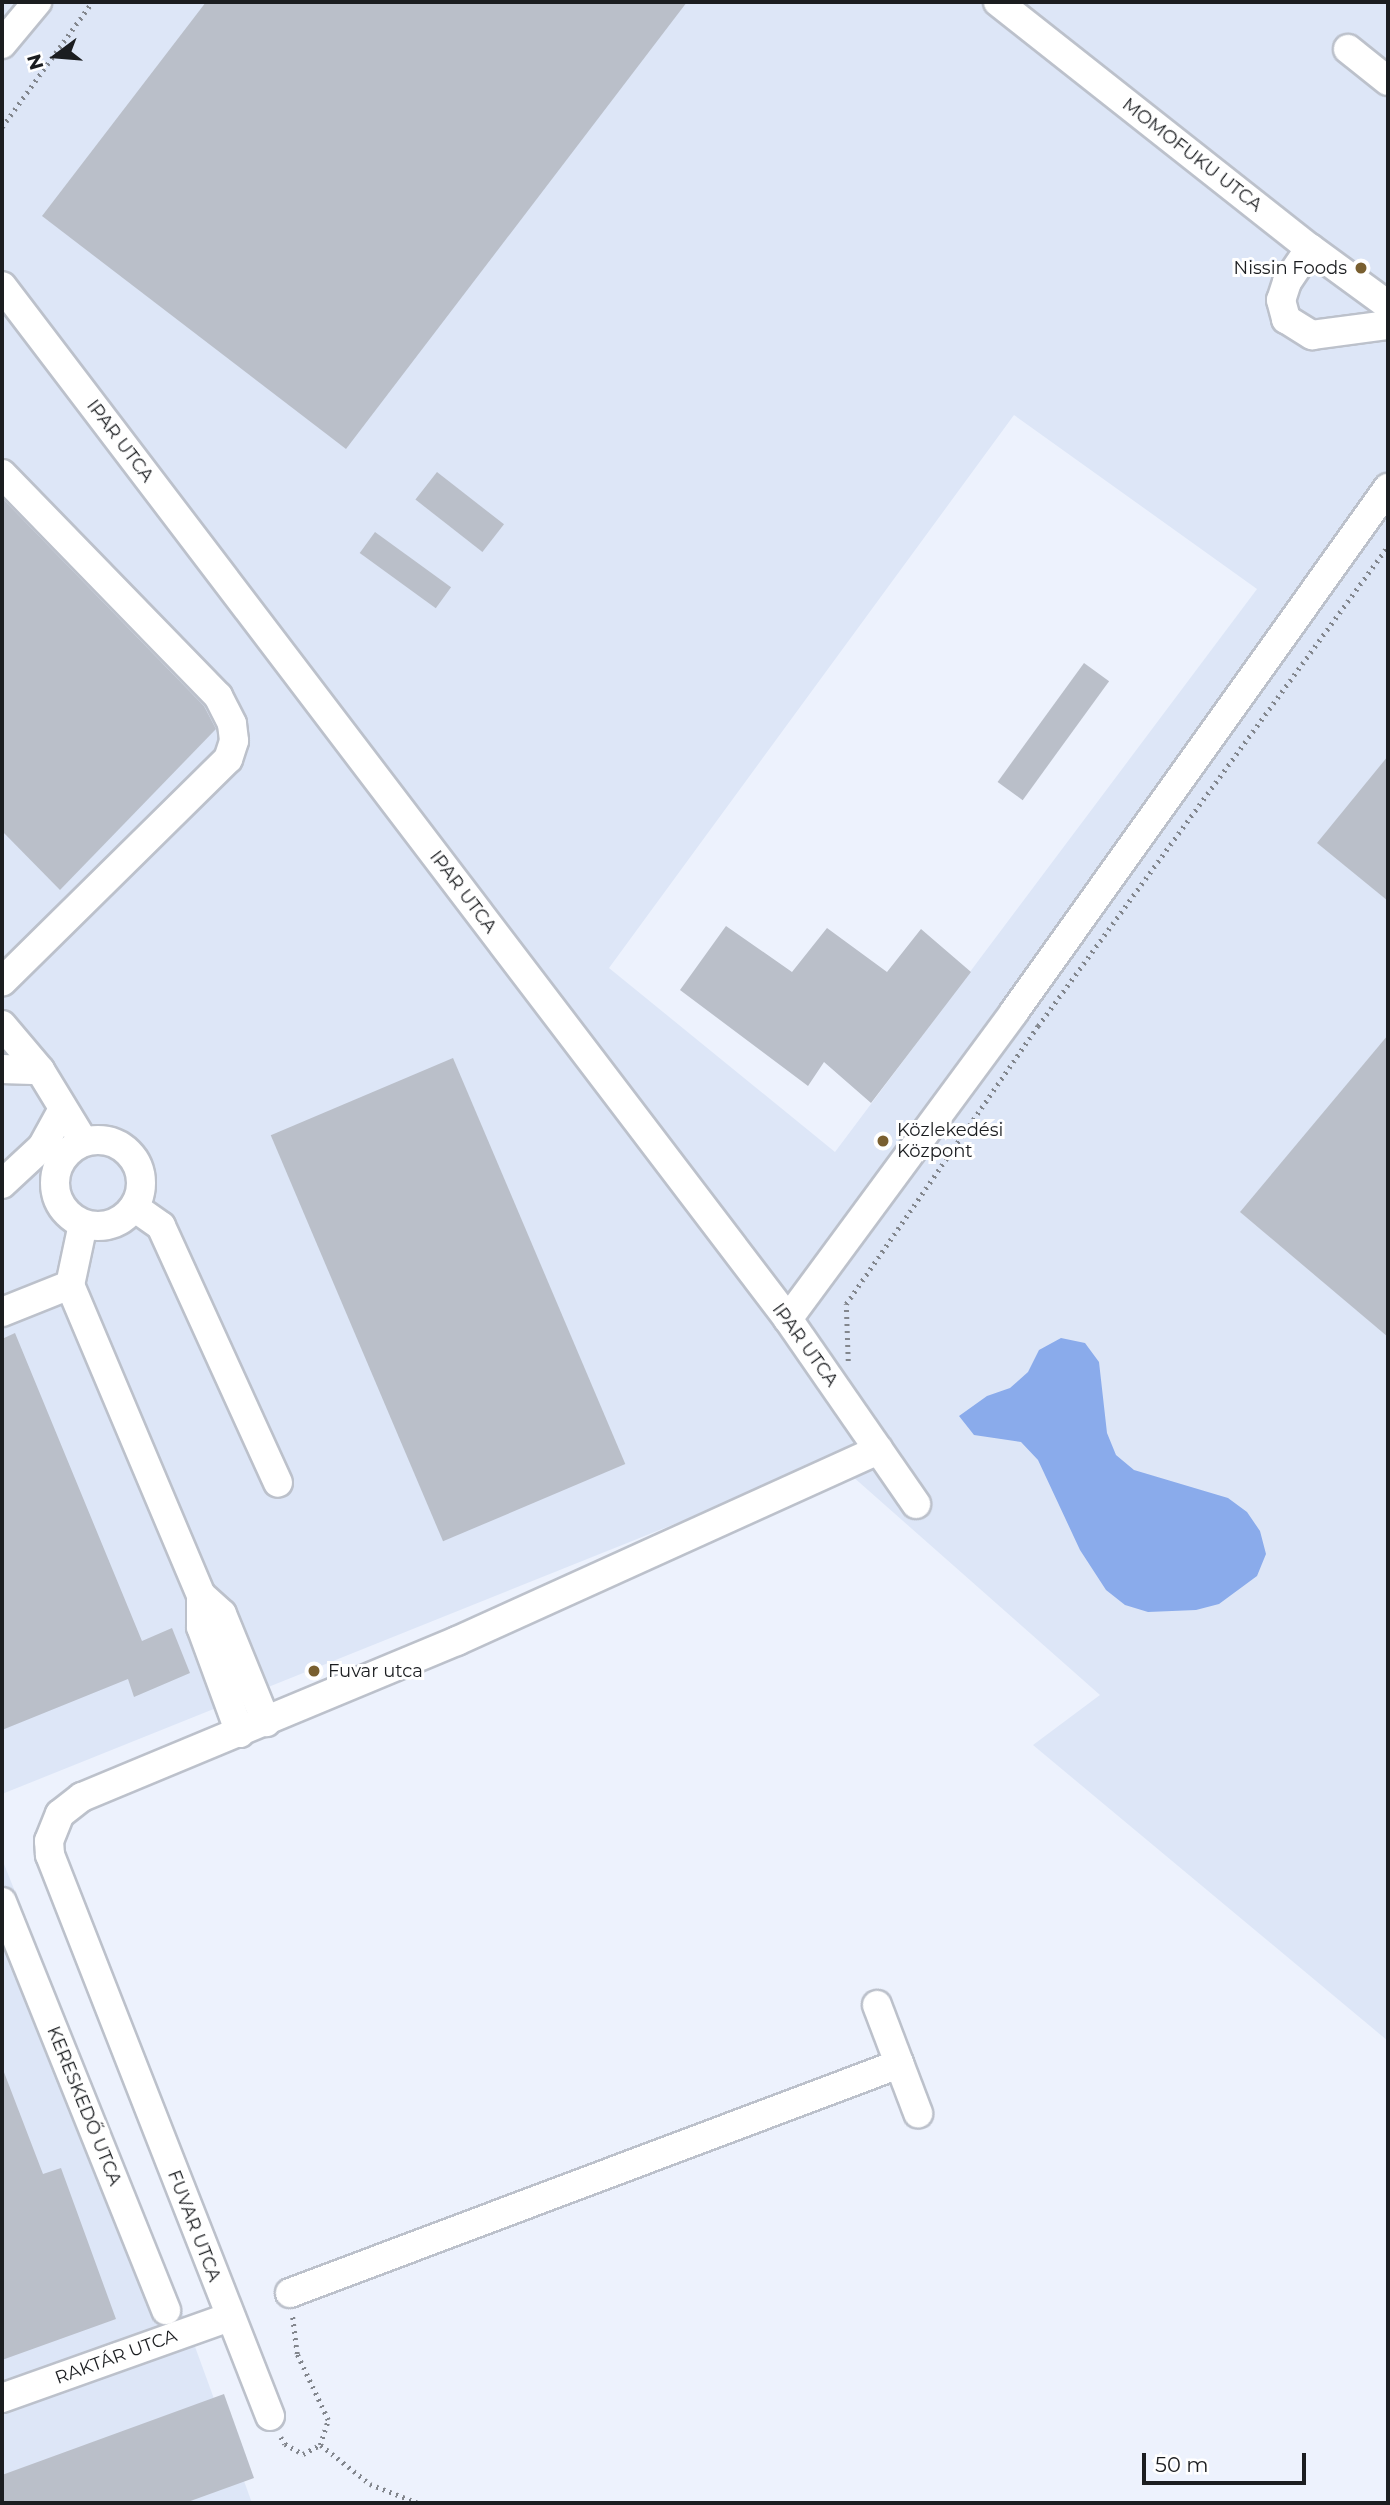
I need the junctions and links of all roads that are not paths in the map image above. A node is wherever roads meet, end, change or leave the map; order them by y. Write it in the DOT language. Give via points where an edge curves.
graph roads {
  1 [pos="37,2"];
  2 [pos="998,2"];
  3 [pos="2,44"];
  4 [pos="1348,49"];
  5 [pos="1388,81"];
  6 [pos="1310,248"];
  7 [pos="2,286"];
  8 [pos="1388,305"];
  9 [pos="1388,325"];
  10 [pos="2,474"];
  11 [pos="1388,488"];
  12 [pos="2,982"];
  13 [pos="2,1025"];
  14 [pos="2,1069"];
  15 [pos="40,1070"];
  16 [pos="63,1110"];
  17 [pos="84,1142"];
  18 [pos="2,1184"];
  19 [pos="54,1185"];
  20 [pos="2,1191"];
  21 [pos="134,1207"];
  22 [pos="83,1224"];
  23 [pos="70,1285"];
  24 [pos="2,1312"];
  25 [pos="788,1320"];
  26 [pos="879,1450"];
  27 [pos="278,1483"];
  28 [pos="916,1504"];
  29 [pos="201,1595"];
  30 [pos="266,1721"];
  31 [pos="240,1733"];
  32 [pos="2,1902"];
  33 [pos="877,2006"];
  34 [pos="899,2064"];
  35 [pos="918,2113"];
  36 [pos="290,2292"];
  37 [pos="166,2310"];
  38 [pos="230,2317"];
  39 [pos="2,2398"];
  40 [pos="270,2416"];
  1 -- 3 [label="street"];
  2 -- 6 [label="street, MOMOFUKU UTCA"];
  4 -- 5 [label="street"];
  6 -- 8 [label="street, MOMOFUKU UTCA"];
  6 -- 9 [label="street" via="1287,282 1281,300 1286,319 1312,335"];
  7 -- 25 [label="street, IPAR UTCA"];
  10 -- 12 [label="street" via="218,696 232,724 234,741 228,759"];
  11 -- 25 [label="street" via="1014,1013"];
  13 -- 15 [label="street"];
  14 -- 15 [label="street"];
  15 -- 16 [label="street"];
  16 -- 17 [label="street"];
  16 -- 18 [label="street" via="42,1147"];
  17 -- 19 [label="street" via="62,1158"];
  17 -- 21 [label="street" via="105,1140 130,1154 141,1179"];
  19 -- 20 [label="street"];
  19 -- 22 [label="street" via="61,1206"];
  21 -- 22 [label="street" via="112,1224"];
  21 -- 27 [label="street" via="161,1226"];
  22 -- 23 [label="street"];
  23 -- 24 [label="street"];
  23 -- 29 [label="street"];
  25 -- 26 [label="street, IPAR UTCA"];
  26 -- 28 [label="street, IPAR UTCA"];
  26 -- 30 [label="street, FUVAR UTCA" via="457,1641"];
  29 -- 30 [label="street" via="222,1614"];
  29 -- 31 [label="street" via="201,1627"];
  30 -- 31 [label="street, FUVAR UTCA"];
  31 -- 38 [label="street, FUVAR UTCA" via="70,1803 53,1826 49,1841 50,1855"];
  32 -- 37 [label="street, KERESKEDŐ UTCA"];
  33 -- 34 [label="street"];
  34 -- 35 [label="street"];
  34 -- 36 [label="street"];
  38 -- 39 [label="street, RAKTÁR UTCA"];
  38 -- 40 [label="street, FUVAR UTCA"];
}
